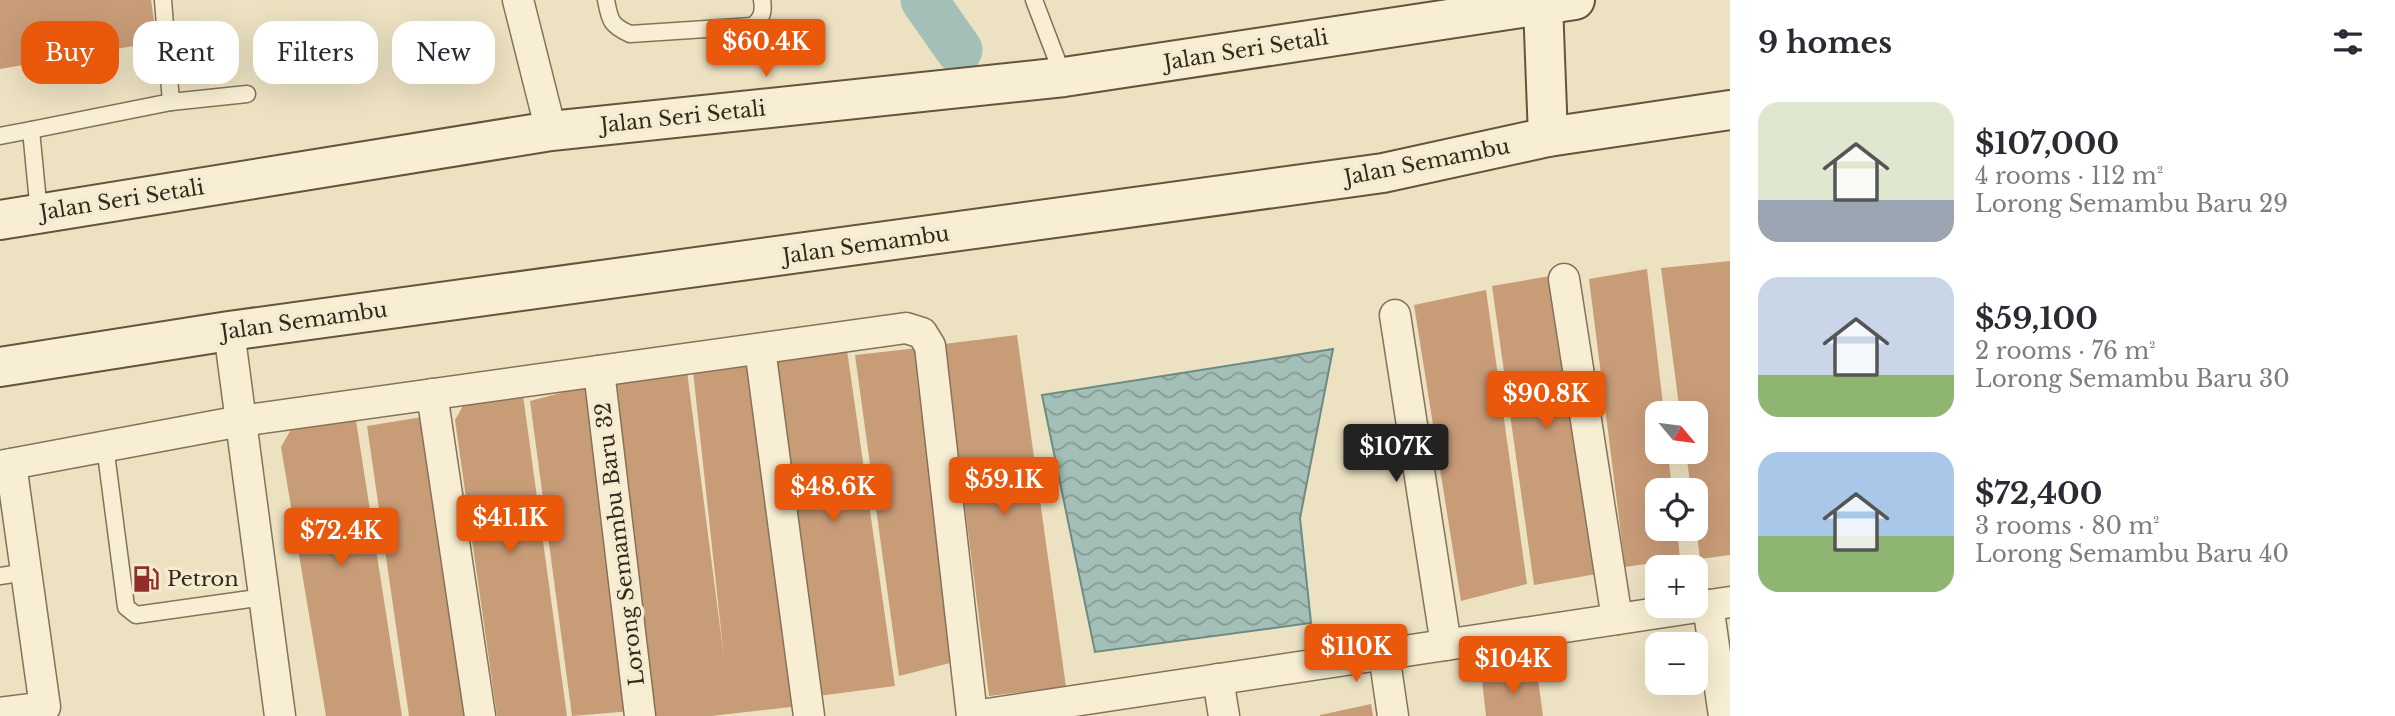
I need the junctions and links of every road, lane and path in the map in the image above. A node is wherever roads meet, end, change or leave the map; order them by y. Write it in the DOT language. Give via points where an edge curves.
graph roads {
  1 [pos="163,0"];
  2 [pos="518,0"];
  3 [pos="606,0"];
  4 [pos="762,0"];
  5 [pos="1034,0"];
  6 [pos="1559,2"];
  7 [pos="1064,78"];
  8 [pos="247,94"];
  9 [pos="171,102"];
  10 [pos="1730,110"];
  11 [pos="31,130"];
  12 [pos="551,131"];
  13 [pos="0,136"];
  14 [pos="1548,137"];
  15 [pos="39,214"];
  16 [pos="0,220"];
  17 [pos="1564,279"];
  18 [pos="1395,315"];
  19 [pos="229,331"];
  20 [pos="760,349"];
  21 [pos="0,367"];
  22 [pos="599,371"];
  23 [pos="432,394"];
  24 [pos="241,421"];
  25 [pos="105,446"];
  26 [pos="6,465"];
  27 [pos="13,574"];
  28 [pos="264,597"];
  29 [pos="1719,604"];
  30 [pos="1617,619"];
  31 [pos="1446,645"];
  32 [pos="1384,654"];
  33 [pos="1218,679"];
  34 [pos="46,711"];
  35 [pos="1041,711"];
  36 [pos="0,713"];
  37 [pos="280,716"];
  38 [pos="480,716"];
  39 [pos="640,716"];
  40 [pos="809,716"];
  41 [pos="973,716"];
  42 [pos="1224,716"];
  43 [pos="1393,716"];
  44 [pos="1724,716"];
  1 -- 9 [label="lane"];
  2 -- 12 [label="street"];
  3 -- 4 [label="lane" via="610,20 630,34 752,26 761,19"];
  5 -- 7 [label="lane"];
  6 -- 7 [label="main road, Jalan Seri Setali"];
  6 -- 14 [label="main road"];
  7 -- 12 [label="main road, Jalan Seri Setali"];
  8 -- 9 [label="lane"];
  9 -- 11 [label="lane"];
  10 -- 14 [label="main road, Jalan Semambu"];
  11 -- 13 [label="lane"];
  11 -- 15 [label="lane"];
  12 -- 15 [label="main road, Jalan Seri Setali"];
  14 -- 19 [label="main road, Jalan Semambu" via="1383,173"];
  15 -- 16 [label="main road, Jalan Seri Setali"];
  17 -- 30 [label="street"];
  18 -- 31 [label="street"];
  19 -- 21 [label="main road, Jalan Semambu"];
  19 -- 24 [label="street"];
  20 -- 22 [label="street"];
  20 -- 40 [label="street"];
  20 -- 41 [label="street" via="906,328 922,333 930,346"];
  22 -- 23 [label="street"];
  22 -- 39 [label="street, Lorong Semambu Baru 32"];
  23 -- 24 [label="street"];
  23 -- 38 [label="street"];
  24 -- 25 [label="street"];
  24 -- 28 [label="street"];
  25 -- 26 [label="street"];
  25 -- 28 [label="lane" via="127,607 136,615"];
  26 -- 27 [label="street"];
  27 -- 34 [label="street"];
  28 -- 37 [label="street"];
  29 -- 30 [label="street"];
  29 -- 44 [label="street"];
  30 -- 31 [label="street"];
  31 -- 32 [label="street"];
  32 -- 33 [label="street"];
  32 -- 43 [label="street"];
  33 -- 35 [label="street"];
  33 -- 42 [label="street"];
  34 -- 36 [label="street"];
  35 -- 41 [label="street"];
}
